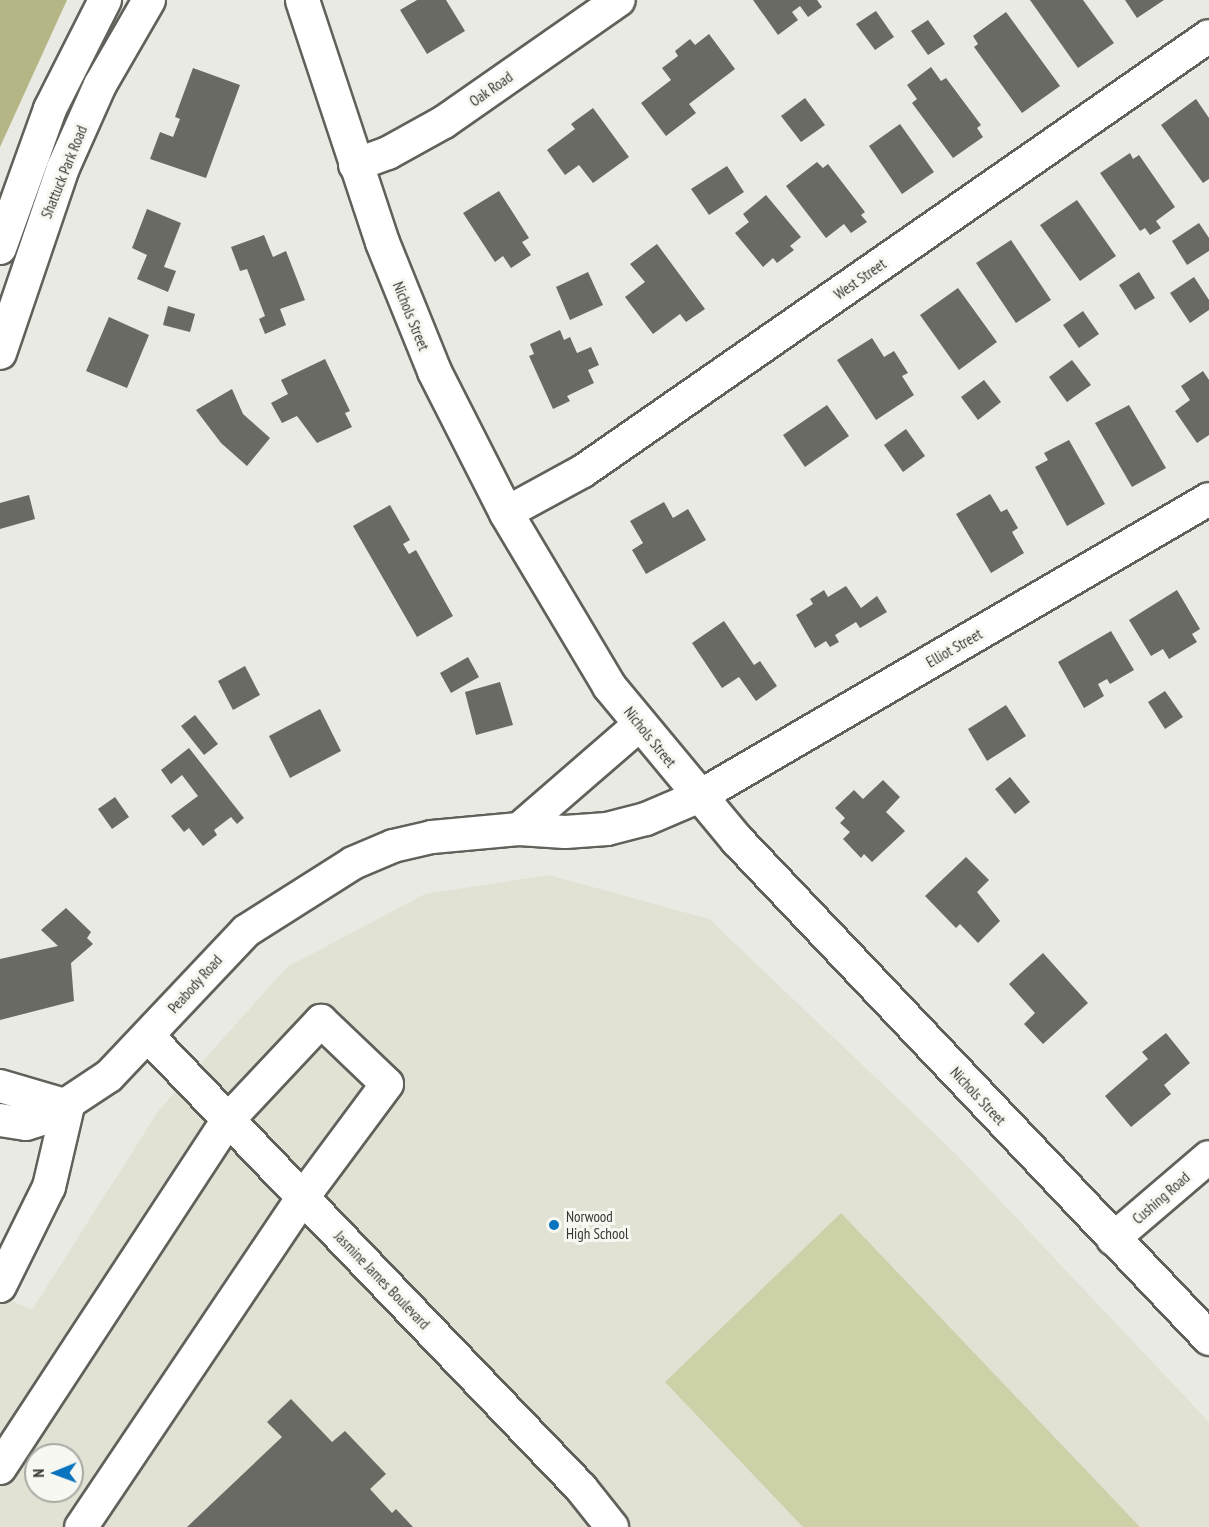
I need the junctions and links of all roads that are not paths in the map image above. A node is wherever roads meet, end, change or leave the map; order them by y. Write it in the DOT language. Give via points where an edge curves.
graph roads {
  1 [pos="105,0"];
  2 [pos="149,0"];
  3 [pos="302,0"];
  4 [pos="619,0"];
  5 [pos="1209,36"];
  6 [pos="355,165"];
  7 [pos="0,247"];
  8 [pos="32,256"];
  9 [pos="0,353"];
  10 [pos="1209,499"];
  11 [pos="506,513"];
  12 [pos="639,725"];
  13 [pos="700,796"];
  14 [pos="519,829"];
  15 [pos="149,1037"];
  16 [pos="0,1086"];
  17 [pos="68,1106"];
  18 [pos="228,1119"];
  19 [pos="0,1120"];
  20 [pos="1209,1157"];
  21 [pos="303,1197"];
  22 [pos="1113,1239"];
  23 [pos="0,1286"];
  24 [pos="1209,1338"];
  25 [pos="0,1468"];
  26 [pos="81,1527"];
  27 [pos="612,1527"];
  1 -- 7 [label="street" via="50,109"];
  2 -- 8 [label="street, Shattuck Park Road" via="100,86 63,168"];
  3 -- 6 [label="main road, Nichols Street"];
  4 -- 6 [label="street, Oak Road" via="444,122 388,153"];
  5 -- 11 [label="street, West Street" via="583,471"];
  6 -- 11 [label="main road, Nichols Street" via="404,304 468,444"];
  7 -- 8 [label="street"];
  8 -- 9 [label="street, Shattuck Park Road"];
  10 -- 13 [label="street, Elliot Street"];
  11 -- 12 [label="main road, Nichols Street" via="578,640"];
  12 -- 13 [label="main road, Nichols Street"];
  12 -- 14 [label="street"];
  13 -- 14 [label="street, Peabody Road" via="646,819 607,829"];
  13 -- 22 [label="main road, Nichols Street" via="744,849"];
  14 -- 15 [label="street, Peabody Road" via="432,837 393,846 314,885 246,931"];
  15 -- 17 [label="street, Peabody Road" via="109,1076"];
  15 -- 18 [label="street, Jasmine James Boulevard"];
  16 -- 17 [label="street"];
  17 -- 19 [label="street, Peabody Road" via="26,1124"];
  17 -- 23 [label="street" via="49,1187"];
  18 -- 21 [label="street, Jasmine James Boulevard"];
  18 -- 21 [label="street" via="321,1021 387,1084"];
  18 -- 25 [label="street"];
  20 -- 22 [label="street, Cushing Road"];
  21 -- 26 [label="street"];
  21 -- 27 [label="street, Jasmine James Boulevard" via="581,1488"];
  22 -- 24 [label="main road, Nichols Street"];
}
